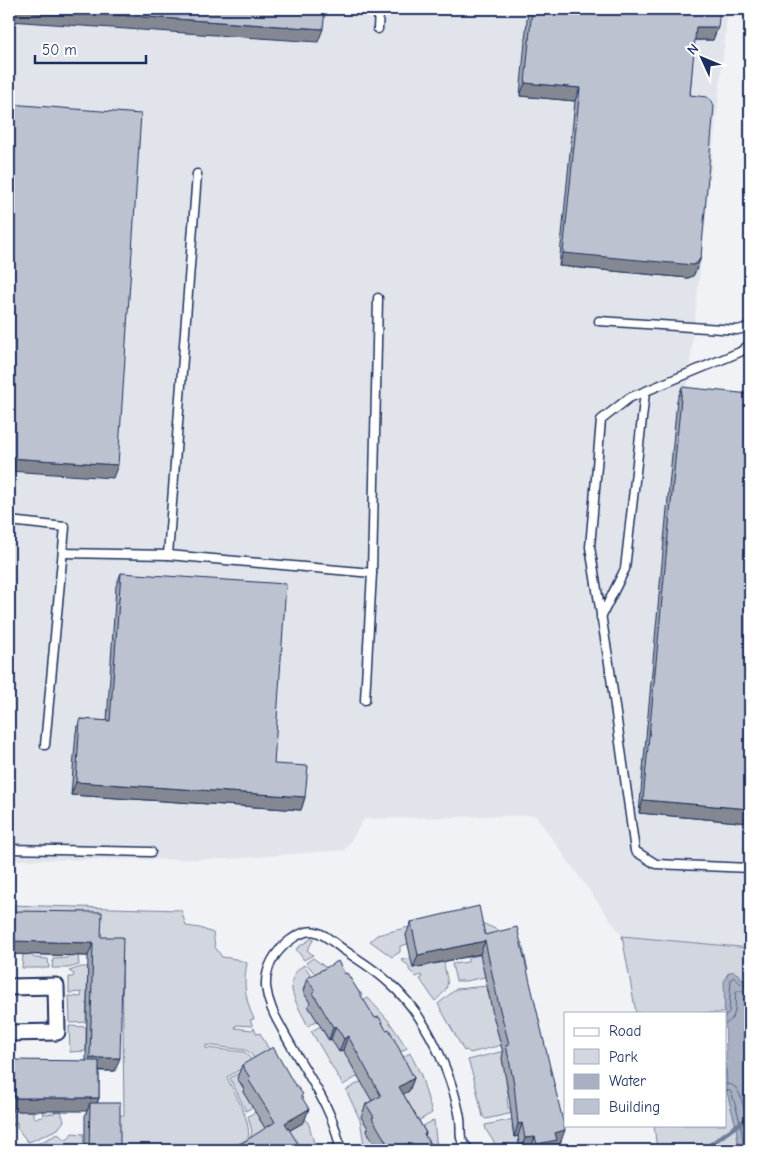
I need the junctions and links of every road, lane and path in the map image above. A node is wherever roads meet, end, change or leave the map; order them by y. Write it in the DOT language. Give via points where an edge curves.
graph roads {
  1 [pos="379,9"];
  2 [pos="378,30"];
  3 [pos="197,174"];
  4 [pos="378,298"];
  5 [pos="599,320"];
  6 [pos="750,327"];
  7 [pos="750,344"];
  8 [pos="645,392"];
  9 [pos="9,522"];
  10 [pos="63,552"];
  11 [pos="168,556"];
  12 [pos="372,573"];
  13 [pos="602,618"];
  14 [pos="365,700"];
  15 [pos="45,745"];
  16 [pos="9,849"];
  17 [pos="151,852"];
  18 [pos="750,868"];
  19 [pos="9,987"];
  20 [pos="9,1033"];
  21 [pos="340,1150"];
  22 [pos="469,1150"];
  1 -- 2 [label="lane"];
  3 -- 11 [label="lane"];
  4 -- 12 [label="lane"];
  5 -- 6 [label="lane" via="737,330"];
  7 -- 8 [label="lane" via="740,352"];
  8 -- 13 [label="lane" via="625,569"];
  8 -- 13 [label="lane" via="629,398 601,420 590,547"];
  9 -- 10 [label="lane" via="65,527"];
  10 -- 11 [label="lane"];
  10 -- 15 [label="lane"];
  11 -- 12 [label="lane"];
  12 -- 14 [label="lane"];
  13 -- 18 [label="lane" via="635,851 656,864"];
  16 -- 17 [label="lane"];
  19 -- 20 [label="street" via="56,986 57,1032"];
  21 -- 22 [label="lane" via="330,1113 293,1051 267,995 268,970 273,958 298,934 306,931 321,934 388,981 415,1012 446,1070 460,1118 461,1140"];
}
